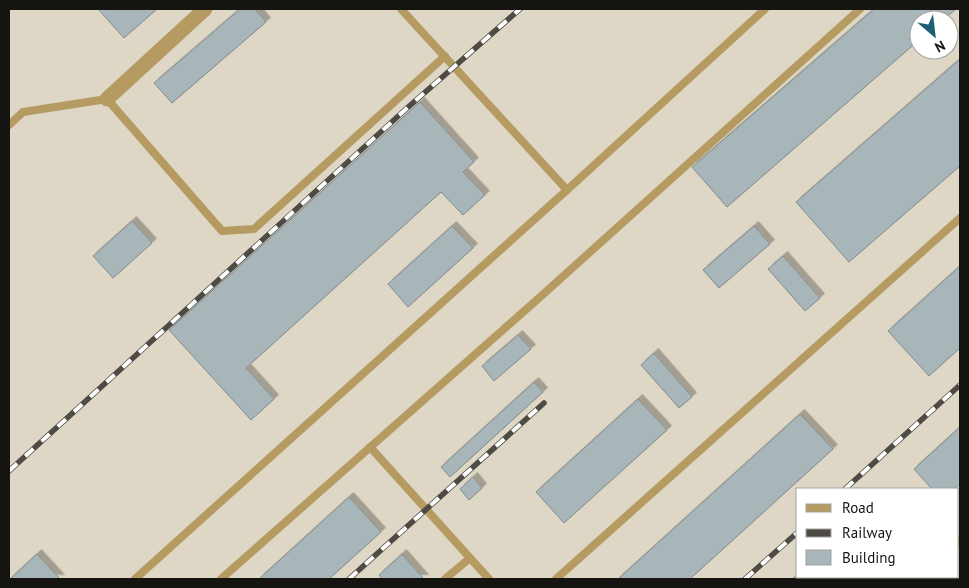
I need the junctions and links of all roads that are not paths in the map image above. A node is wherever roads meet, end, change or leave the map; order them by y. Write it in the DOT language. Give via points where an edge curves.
graph roads {
  1 [pos="205,9"];
  2 [pos="401,9"];
  3 [pos="766,9"];
  4 [pos="860,9"];
  5 [pos="445,56"];
  6 [pos="106,99"];
  7 [pos="9,125"];
  8 [pos="567,190"];
  9 [pos="960,218"];
  10 [pos="370,447"];
  11 [pos="470,558"];
  12 [pos="136,579"];
  13 [pos="221,579"];
  14 [pos="445,579"];
  15 [pos="489,579"];
  16 [pos="556,579"];
  1 -- 6 [label="street"];
  2 -- 5 [label="lane"];
  3 -- 8 [label="lane"];
  4 -- 10 [label="lane"];
  5 -- 6 [label="lane" via="254,228 222,231"];
  5 -- 8 [label="lane"];
  6 -- 7 [label="lane" via="23,112"];
  8 -- 12 [label="lane"];
  9 -- 16 [label="lane"];
  10 -- 11 [label="lane"];
  10 -- 13 [label="lane"];
  11 -- 14 [label="lane"];
  11 -- 15 [label="lane"];
}
